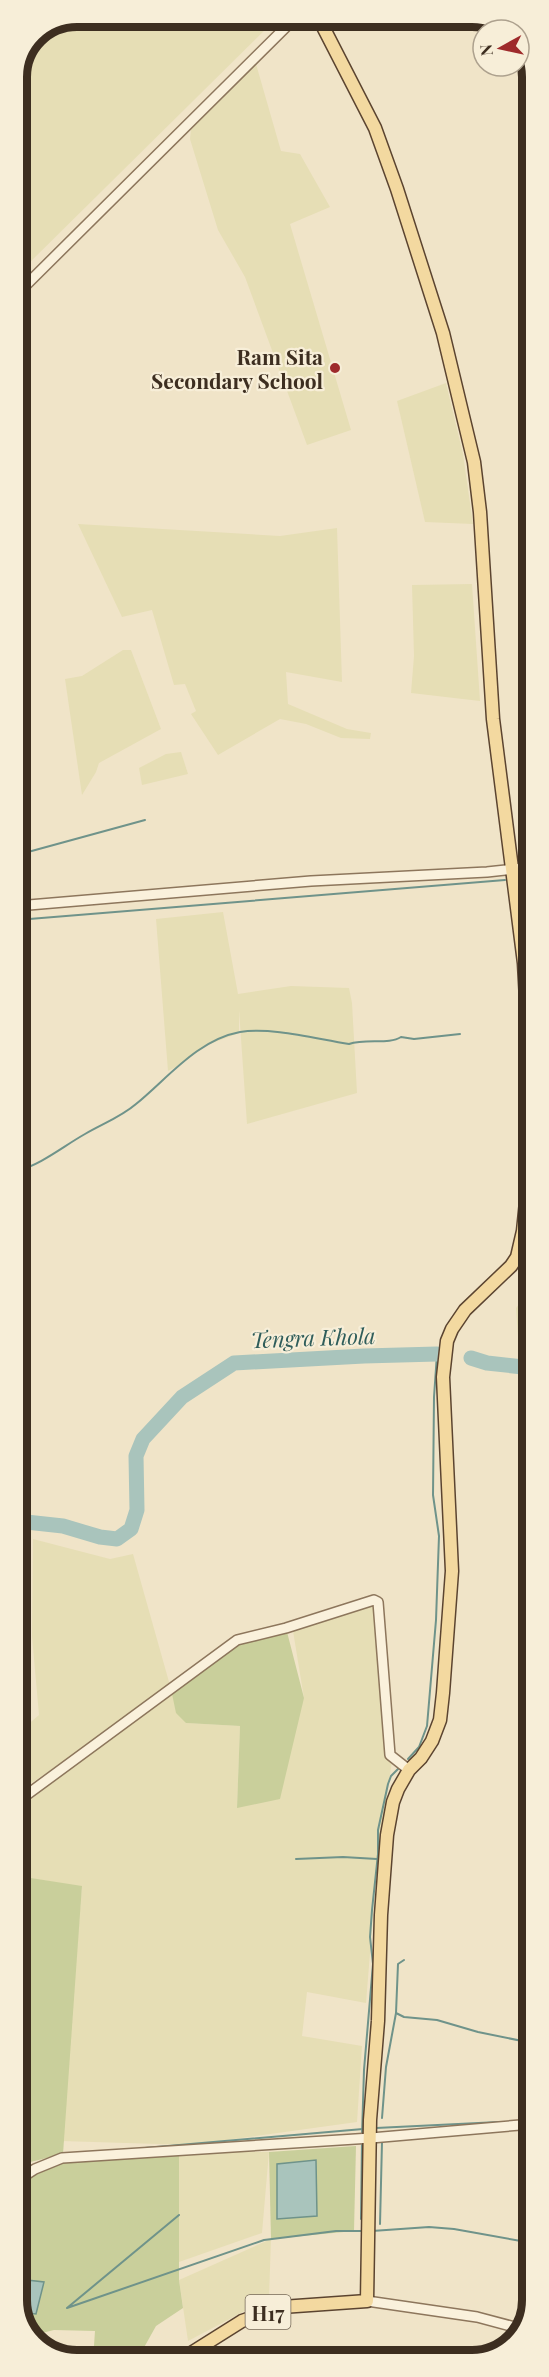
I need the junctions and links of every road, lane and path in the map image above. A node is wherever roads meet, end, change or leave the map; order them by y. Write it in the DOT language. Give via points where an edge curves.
graph roads {
  1 [pos="286,27"];
  2 [pos="323,27"];
  3 [pos="27,284"];
  4 [pos="522,867"];
  5 [pos="511,868"];
  6 [pos="27,905"];
  7 [pos="522,948"];
  8 [pos="522,1235"];
  9 [pos="409,1770"];
  10 [pos="27,1795"];
  11 [pos="522,2125"];
  12 [pos="371,2138"];
  13 [pos="27,2174"];
  14 [pos="367,2301"];
  15 [pos="514,2327"];
  16 [pos="196,2350"];
  1 -- 3 [label="street"];
  2 -- 5 [label="main road" via="375,128 436,311 456,385 478,485 493,719"];
  4 -- 5 [label="street"];
  5 -- 6 [label="street"];
  5 -- 7 [label="main road"];
  8 -- 9 [label="main road" via="511,1266 465,1310 447,1341 442,1377 452,1570 443,1693 440,1720 432,1741"];
  9 -- 10 [label="street" via="390,1755 378,1602 374,1600 237,1640"];
  9 -- 12 [label="main road" via="393,1802 387,1835"];
  11 -- 12 [label="street"];
  12 -- 13 [label="street" via="62,2158"];
  12 -- 14 [label="main road"];
  14 -- 15 [label="street"];
  14 -- 16 [label="main road, H17" via="282,2307 242,2321"];
}
